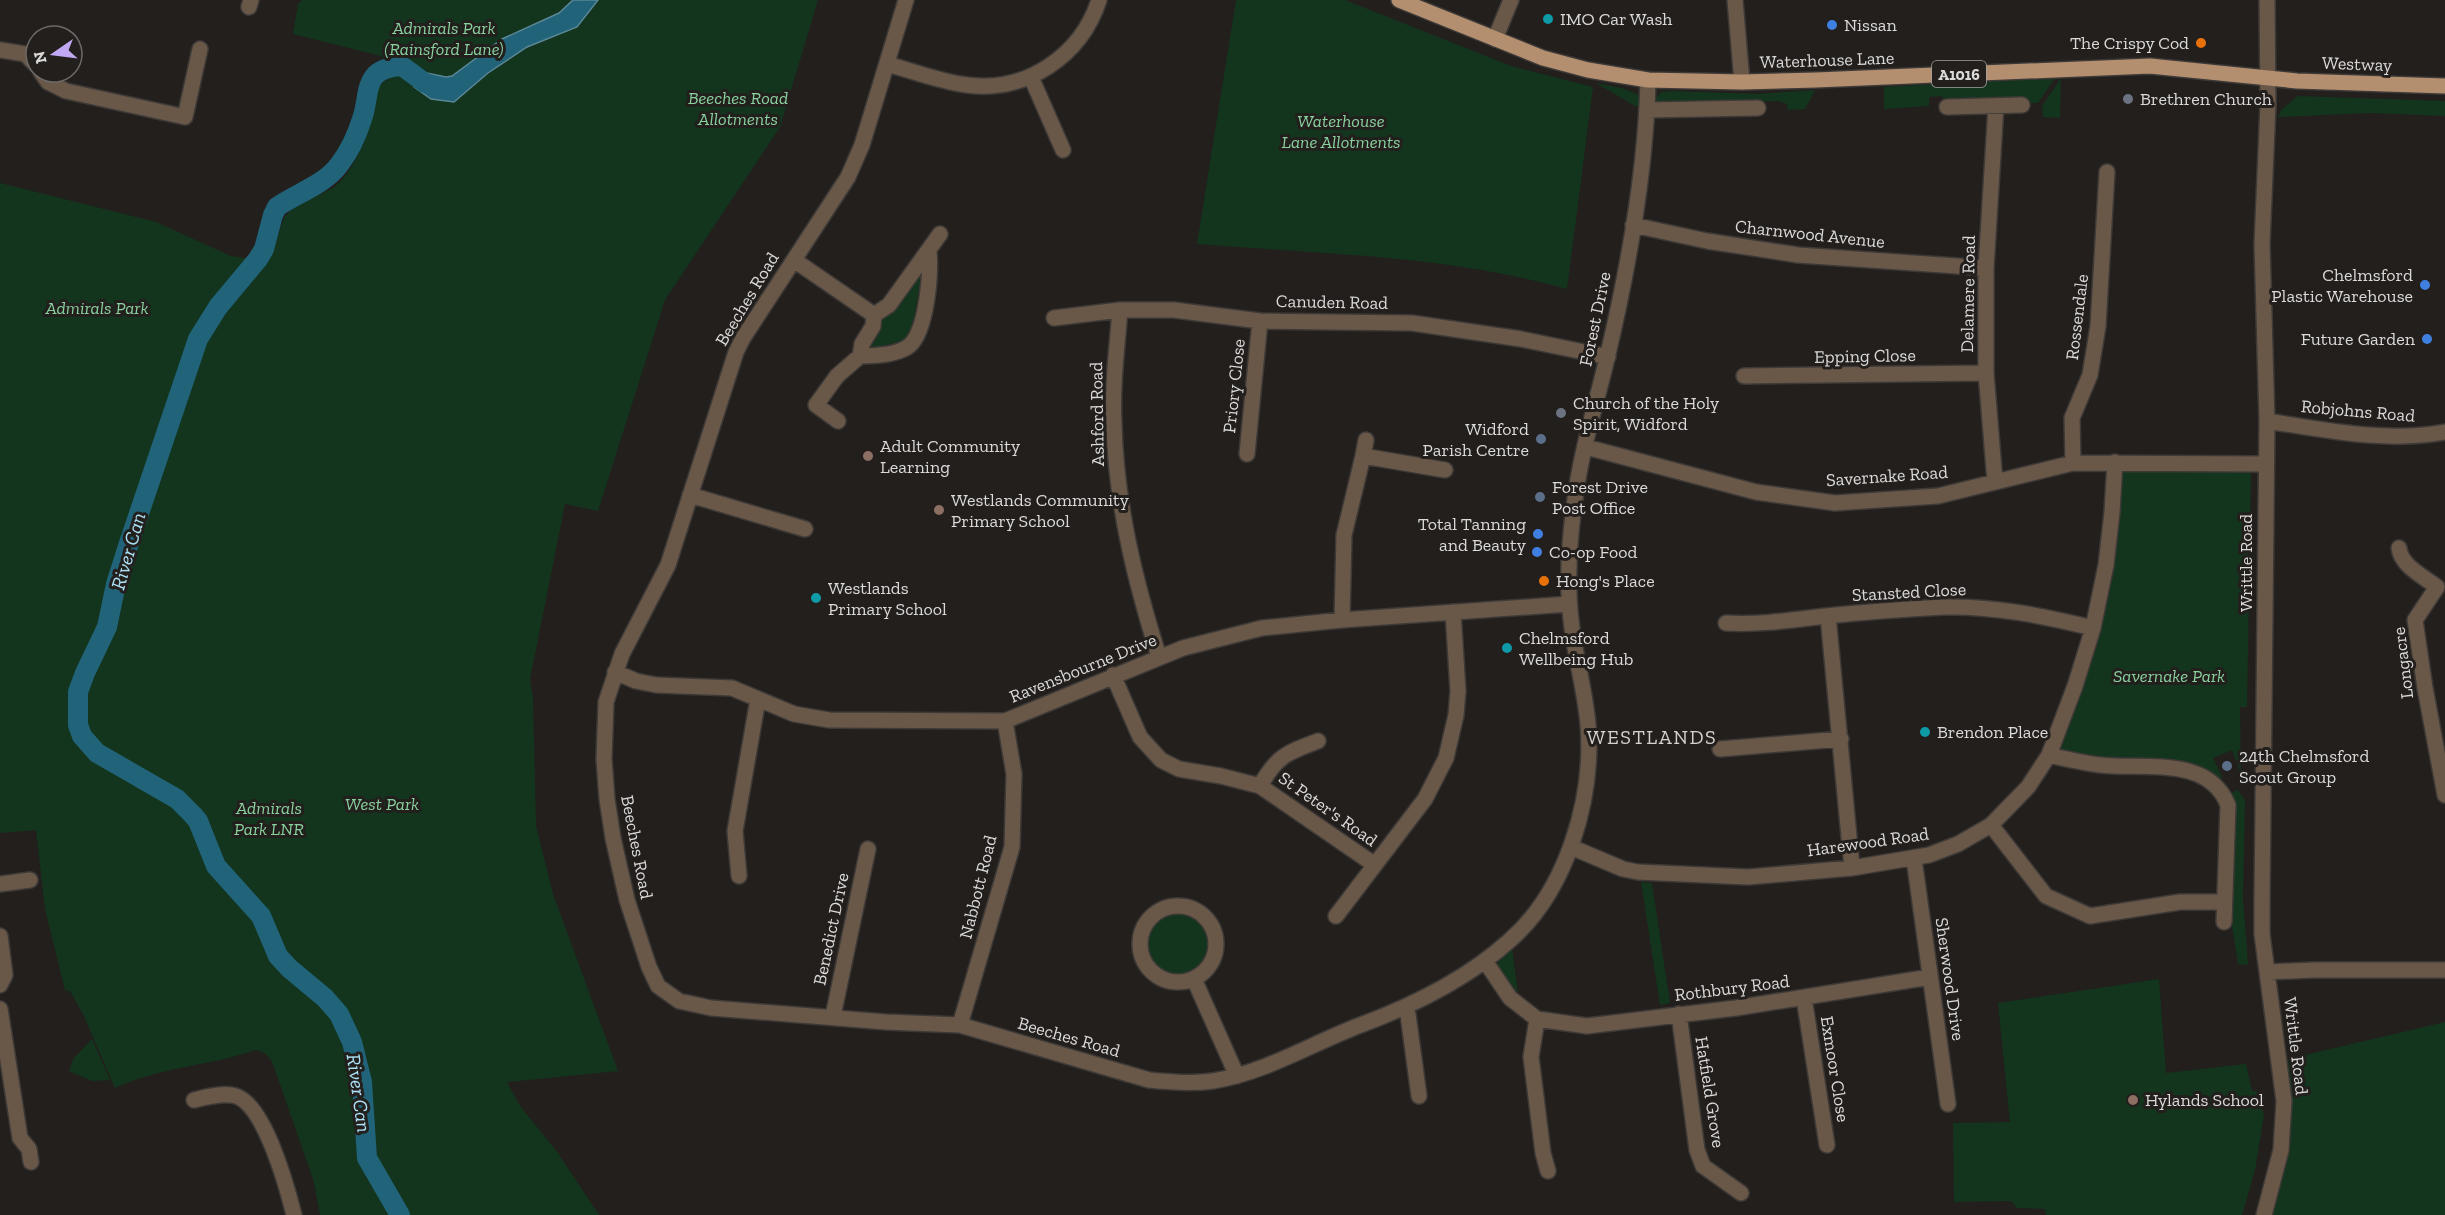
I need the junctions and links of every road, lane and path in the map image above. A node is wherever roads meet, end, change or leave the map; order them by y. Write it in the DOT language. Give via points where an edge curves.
graph roads {
  1 [pos="906,0"];
  2 [pos="1099,0"];
  3 [pos="1399,0"];
  4 [pos="1511,0"];
  5 [pos="1735,0"];
  6 [pos="2266,0"];
  7 [pos="1496,39"];
  8 [pos="200,49"];
  9 [pos="0,50"];
  10 [pos="24,54"];
  11 [pos="887,63"];
  12 [pos="1031,77"];
  13 [pos="2269,78"];
  14 [pos="1648,80"];
  15 [pos="1742,82"];
  16 [pos="52,84"];
  17 [pos="2445,86"];
  18 [pos="2022,105"];
  19 [pos="1996,106"];
  20 [pos="1947,107"];
  21 [pos="1758,108"];
  22 [pos="1647,110"];
  23 [pos="1063,150"];
  24 [pos="2107,172"];
  25 [pos="1633,225"];
  26 [pos="940,234"];
  27 [pos="929,252"];
  28 [pos="794,260"];
  29 [pos="1986,268"];
  30 [pos="1120,310"];
  31 [pos="874,315"];
  32 [pos="1054,318"];
  33 [pos="1260,321"];
  34 [pos="860,356"];
  35 [pos="1608,357"];
  36 [pos="1986,373"];
  37 [pos="1744,376"];
  38 [pos="838,421"];
  39 [pos="2267,421"];
  40 [pos="2445,432"];
  41 [pos="1366,440"];
  42 [pos="1586,447"];
  43 [pos="1247,454"];
  44 [pos="1363,456"];
  45 [pos="2115,462"];
  46 [pos="2067,464"];
  47 [pos="2266,464"];
  48 [pos="1445,470"];
  49 [pos="1995,483"];
  50 [pos="690,495"];
  51 [pos="805,529"];
  52 [pos="2399,548"];
  53 [pos="1569,604"];
  54 [pos="1453,612"];
  55 [pos="1828,616"];
  56 [pos="1342,620"];
  57 [pos="1726,623"];
  58 [pos="2093,628"];
  59 [pos="1159,657"];
  60 [pos="615,672"];
  61 [pos="1113,675"];
  62 [pos="758,699"];
  63 [pos="1005,721"];
  64 [pos="1841,739"];
  65 [pos="1318,741"];
  66 [pos="1720,749"];
  67 [pos="1289,752"];
  68 [pos="2049,755"];
  69 [pos="1304,762"];
  70 [pos="1260,786"];
  71 [pos="2445,795"];
  72 [pos="1991,825"];
  73 [pos="1571,847"];
  74 [pos="868,849"];
  75 [pos="1914,859"];
  76 [pos="1375,865"];
  77 [pos="1852,868"];
  78 [pos="739,876"];
  79 [pos="30,880"];
  80 [pos="0,884"];
  81 [pos="2224,902"];
  82 [pos="1336,916"];
  83 [pos="2224,922"];
  84 [pos="0,936"];
  85 [pos="1485,961"];
  86 [pos="2445,970"];
  87 [pos="2267,972"];
  88 [pos="1930,977"];
  89 [pos="1194,979"];
  90 [pos="0,985"];
  91 [pos="1804,998"];
  92 [pos="1407,1007"];
  93 [pos="0,1009"];
  94 [pos="1678,1014"];
  95 [pos="833,1016"];
  96 [pos="1537,1019"];
  97 [pos="960,1025"];
  98 [pos="4,1056"];
  99 [pos="1237,1076"];
  100 [pos="1419,1096"];
  101 [pos="194,1100"];
  102 [pos="7,1101"];
  103 [pos="1948,1104"];
  104 [pos="1827,1145"];
  105 [pos="31,1162"];
  106 [pos="1548,1171"];
  107 [pos="1741,1193"];
  108 [pos="294,1215"];
  109 [pos="2264,1215"];
  1 -- 11 [label="street, Beeches Road"];
  2 -- 12 [label="street" via="1078,42 1062,58"];
  3 -- 7 [label="main road, Waterhouse Lane / A1016"];
  4 -- 7 [label="street"];
  5 -- 15 [label="street"];
  6 -- 13 [label="street, Writtle Road"];
  7 -- 14 [label="main road, Waterhouse Lane / A1016" via="1543,58"];
  8 -- 16 [label="street" via="185,117 66,91"];
  9 -- 10 [label="street"];
  11 -- 12 [label="street" via="967,85 997,86"];
  11 -- 28 [label="street, Beeches Road" via="852,169"];
  12 -- 23 [label="street"];
  13 -- 15 [label="main road, Waterhouse Lane / A1016" via="2150,66"];
  13 -- 17 [label="main road, Westway / A1016"];
  13 -- 39 [label="street, Writtle Road" via="2262,244"];
  14 -- 15 [label="main road, Waterhouse Lane / A1016"];
  14 -- 22 [label="street, Forest Drive"];
  18 -- 19 [label="street"];
  19 -- 20 [label="street"];
  19 -- 29 [label="street, Delamere Road"];
  21 -- 22 [label="street"];
  22 -- 25 [label="street, Forest Drive"];
  24 -- 46 [label="street, Rossendale" via="2098,326 2090,375 2072,418"];
  25 -- 29 [label="street, Charnwood Avenue" via="1798,255"];
  25 -- 35 [label="street, Forest Drive"];
  26 -- 27 [label="street"];
  27 -- 31 [label="street" via="889,306"];
  27 -- 34 [label="street" via="931,272 916,337 901,350"];
  28 -- 31 [label="street"];
  28 -- 50 [label="street, Beeches Road" via="736,352"];
  29 -- 36 [label="street, Delamere Road"];
  30 -- 32 [label="street, Canuden Road"];
  30 -- 33 [label="street, Canuden Road" via="1174,310"];
  30 -- 59 [label="street, Ashford Road" via="1113,399 1117,474 1137,583"];
  31 -- 34 [label="street"];
  33 -- 35 [label="street, Canuden Road" via="1412,323"];
  33 -- 43 [label="street, Priory Close"];
  34 -- 38 [label="street" via="837,376 816,405"];
  35 -- 42 [label="street, Forest Drive"];
  36 -- 37 [label="street, Epping Close"];
  36 -- 49 [label="street, Delamere Road"];
  39 -- 40 [label="street, Robjohns Road" via="2410,438"];
  39 -- 47 [label="street, Writtle Road"];
  41 -- 44 [label="street"];
  42 -- 49 [label="street, Savernake Road" via="1756,492 1835,503 1938,496"];
  42 -- 53 [label="street, Forest Drive" via="1573,514"];
  44 -- 48 [label="street"];
  44 -- 56 [label="street" via="1344,535"];
  45 -- 46 [label="street, Savernake Road"];
  45 -- 47 [label="street, Savernake Road"];
  45 -- 58 [label="street, Harewood Road" via="2110,537"];
  46 -- 49 [label="street, Savernake Road"];
  47 -- 87 [label="street, Writtle Road" via="2262,934"];
  50 -- 51 [label="street"];
  50 -- 60 [label="street, Beeches Road" via="661,582"];
  52 -- 71 [label="street, Longacre" via="2406,564 2437,587 2415,620"];
  53 -- 54 [label="street, Ravensbourne Drive"];
  53 -- 73 [label="street, Forest Drive" via="1587,709 1589,750 1585,796"];
  54 -- 56 [label="street, Ravensbourne Drive"];
  54 -- 76 [label="street" via="1458,691 1446,758 1425,799"];
  55 -- 57 [label="street, Stansted Close" via="1756,625"];
  55 -- 58 [label="street, Stansted Close" via="1978,608 2032,614"];
  55 -- 64 [label="street"];
  56 -- 59 [label="street, Ravensbourne Drive" via="1262,628"];
  58 -- 68 [label="street, Harewood Road"];
  59 -- 61 [label="street, Ravensbourne Drive"];
  60 -- 62 [label="street, Ravensbourne Drive" via="656,685 732,688"];
  60 -- 95 [label="street, Beeches Road" via="606,702 607,799 627,900 658,986 680,1001 711,1008"];
  61 -- 63 [label="street, Ravensbourne Drive"];
  61 -- 70 [label="street, St Peter's Road" via="1140,737 1161,760 1179,769"];
  62 -- 63 [label="street, Ravensbourne Drive" via="794,714 829,720"];
  62 -- 78 [label="street" via="735,831"];
  63 -- 97 [label="street, Nabbott Road" via="1014,774 1012,847"];
  64 -- 66 [label="street"];
  64 -- 77 [label="street"];
  65 -- 67 [label="street, St Peter's Road"];
  67 -- 69 [label="street, St Peter's Road"];
  67 -- 70 [label="street, St Peter's Road" via="1272,765"];
  68 -- 72 [label="street, Harewood Road" via="2028,787"];
  68 -- 81 [label="street" via="2100,765 2169,767 2202,775 2222,790 2228,806"];
  70 -- 76 [label="street, St Peter's Road"];
  72 -- 75 [label="street, Harewood Road" via="1943,850"];
  72 -- 81 [label="street" via="2046,896 2090,916 2180,902"];
  73 -- 77 [label="street, Harewood Road" via="1623,868 1645,872 1748,877"];
  73 -- 85 [label="street, Forest Drive" via="1542,903 1513,939"];
  74 -- 95 [label="street, Benedict Drive"];
  75 -- 77 [label="street, Harewood Road"];
  75 -- 88 [label="street, Sherwood Drive"];
  76 -- 82 [label="street"];
  79 -- 80 [label="street"];
  81 -- 83 [label="street"];
  84 -- 90 [label="street" via="5,975"];
  85 -- 92 [label="street, Forest Drive"];
  85 -- 96 [label="street" via="1510,998"];
  86 -- 87 [label="street"];
  87 -- 109 [label="street, Writtle Road" via="2282,1080 2284,1126 2276,1178"];
  88 -- 91 [label="street, Rothbury Road"];
  88 -- 103 [label="street, Sherwood Drive"];
  89 -- 89 [label="street" via="1212,962 1216,950 1212,926 1195,909 1176,906 1158,911 1142,930 1142,956 1148,968 1169,981"];
  89 -- 99 [label="street"];
  91 -- 94 [label="street, Rothbury Road"];
  91 -- 104 [label="street, Exmoor Close"];
  92 -- 99 [label="street, Beeches Road"];
  92 -- 100 [label="street"];
  93 -- 98 [label="street"];
  94 -- 96 [label="street, Rothbury Road" via="1587,1026"];
  94 -- 107 [label="street, Hatfield Grove" via="1697,1149 1704,1166"];
  95 -- 97 [label="street, Beeches Road"];
  96 -- 106 [label="street" via="1531,1057"];
  97 -- 99 [label="street, Beeches Road" via="1149,1080 1192,1083"];
  98 -- 102 [label="street"];
  101 -- 108 [label="street" via="235,1095 251,1106 284,1176"];
  102 -- 105 [label="street"];
}
